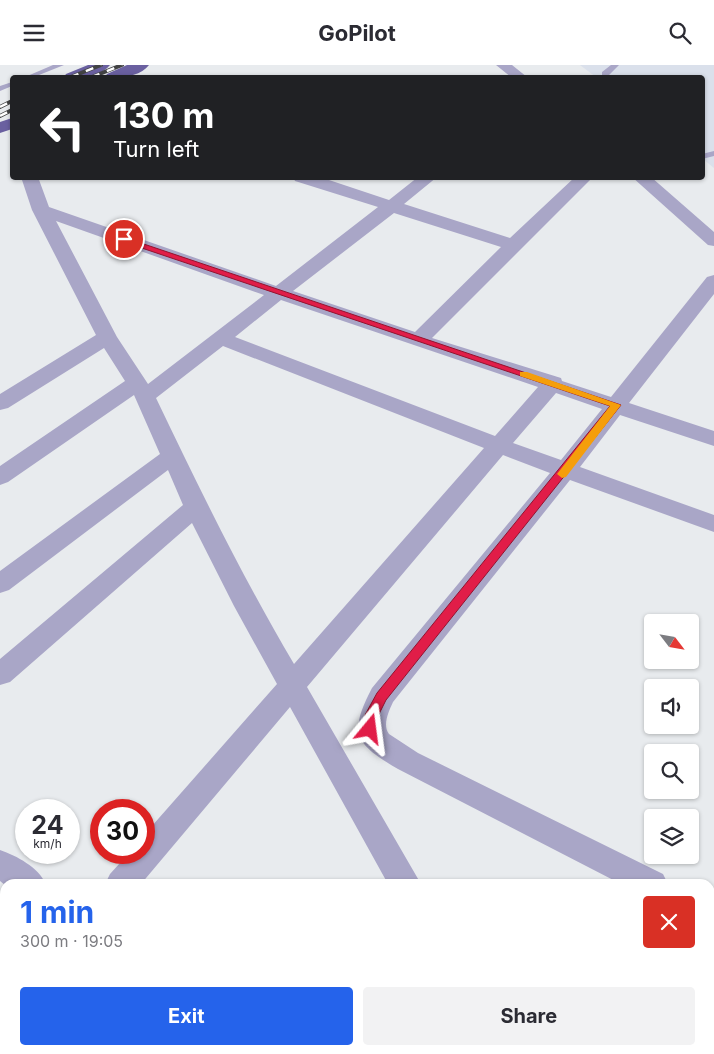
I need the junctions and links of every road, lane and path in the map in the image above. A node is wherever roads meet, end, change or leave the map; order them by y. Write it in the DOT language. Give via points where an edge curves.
graph roads {
  1 [pos="60,65"];
  2 [pos="102,65"];
  3 [pos="141,65"];
  4 [pos="504,65"];
  5 [pos="615,65"];
  6 [pos="605,74"];
  7 [pos="34,75"];
  8 [pos="77,75"];
  9 [pos="118,75"];
  10 [pos="517,75"];
  11 [pos="30,180"];
  12 [pos="310,180"];
  13 [pos="426,180"];
  14 [pos="582,180"];
  15 [pos="644,180"];
  16 [pos="392,206"];
  17 [pos="41,210"];
  18 [pos="714,241"];
  19 [pos="513,245"];
  20 [pos="714,281"];
  21 [pos="278,293"];
  22 [pos="107,337"];
  23 [pos="220,338"];
  24 [pos="419,339"];
  25 [pos="553,383"];
  26 [pos="141,389"];
  27 [pos="0,403"];
  28 [pos="616,405"];
  29 [pos="714,439"];
  30 [pos="499,446"];
  31 [pos="172,456"];
  32 [pos="566,469"];
  33 [pos="0,477"];
  34 [pos="196,507"];
  35 [pos="714,524"];
  36 [pos="0,584"];
  37 [pos="0,675"];
  38 [pos="293,687"];
  39 [pos="0,864"];
  40 [pos="22,879"];
  41 [pos="124,879"];
  42 [pos="401,879"];
  43 [pos="642,879"];
  1 -- 7 [label="lane"];
  2 -- 8 [label="highway"];
  3 -- 9 [label="highway"];
  4 -- 10 [label="street"];
  5 -- 6 [label="lane"];
  11 -- 17 [label="street"];
  12 -- 16 [label="street"];
  13 -- 16 [label="street"];
  14 -- 19 [label="street"];
  15 -- 18 [label="street"];
  16 -- 19 [label="street"];
  16 -- 21 [label="street"];
  17 -- 21 [label="street"];
  17 -- 22 [label="street"];
  19 -- 24 [label="street"];
  20 -- 28 [label="street"];
  21 -- 23 [label="street"];
  21 -- 24 [label="street"];
  22 -- 26 [label="street"];
  22 -- 27 [label="street"];
  23 -- 26 [label="street"];
  23 -- 30 [label="street"];
  24 -- 25 [label="street"];
  25 -- 28 [label="street"];
  25 -- 30 [label="street"];
  26 -- 31 [label="street"];
  26 -- 33 [label="street"];
  28 -- 29 [label="street"];
  28 -- 32 [label="street"];
  30 -- 32 [label="street"];
  30 -- 38 [label="street"];
  31 -- 34 [label="street"];
  31 -- 36 [label="street"];
  32 -- 35 [label="street"];
  32 -- 43 [label="street" via="382,696 371,715 370,729 377,742 408,761"];
  34 -- 37 [label="street"];
  34 -- 38 [label="street"];
  38 -- 41 [label="street"];
  38 -- 42 [label="street"];
  39 -- 40 [label="street"];
}
